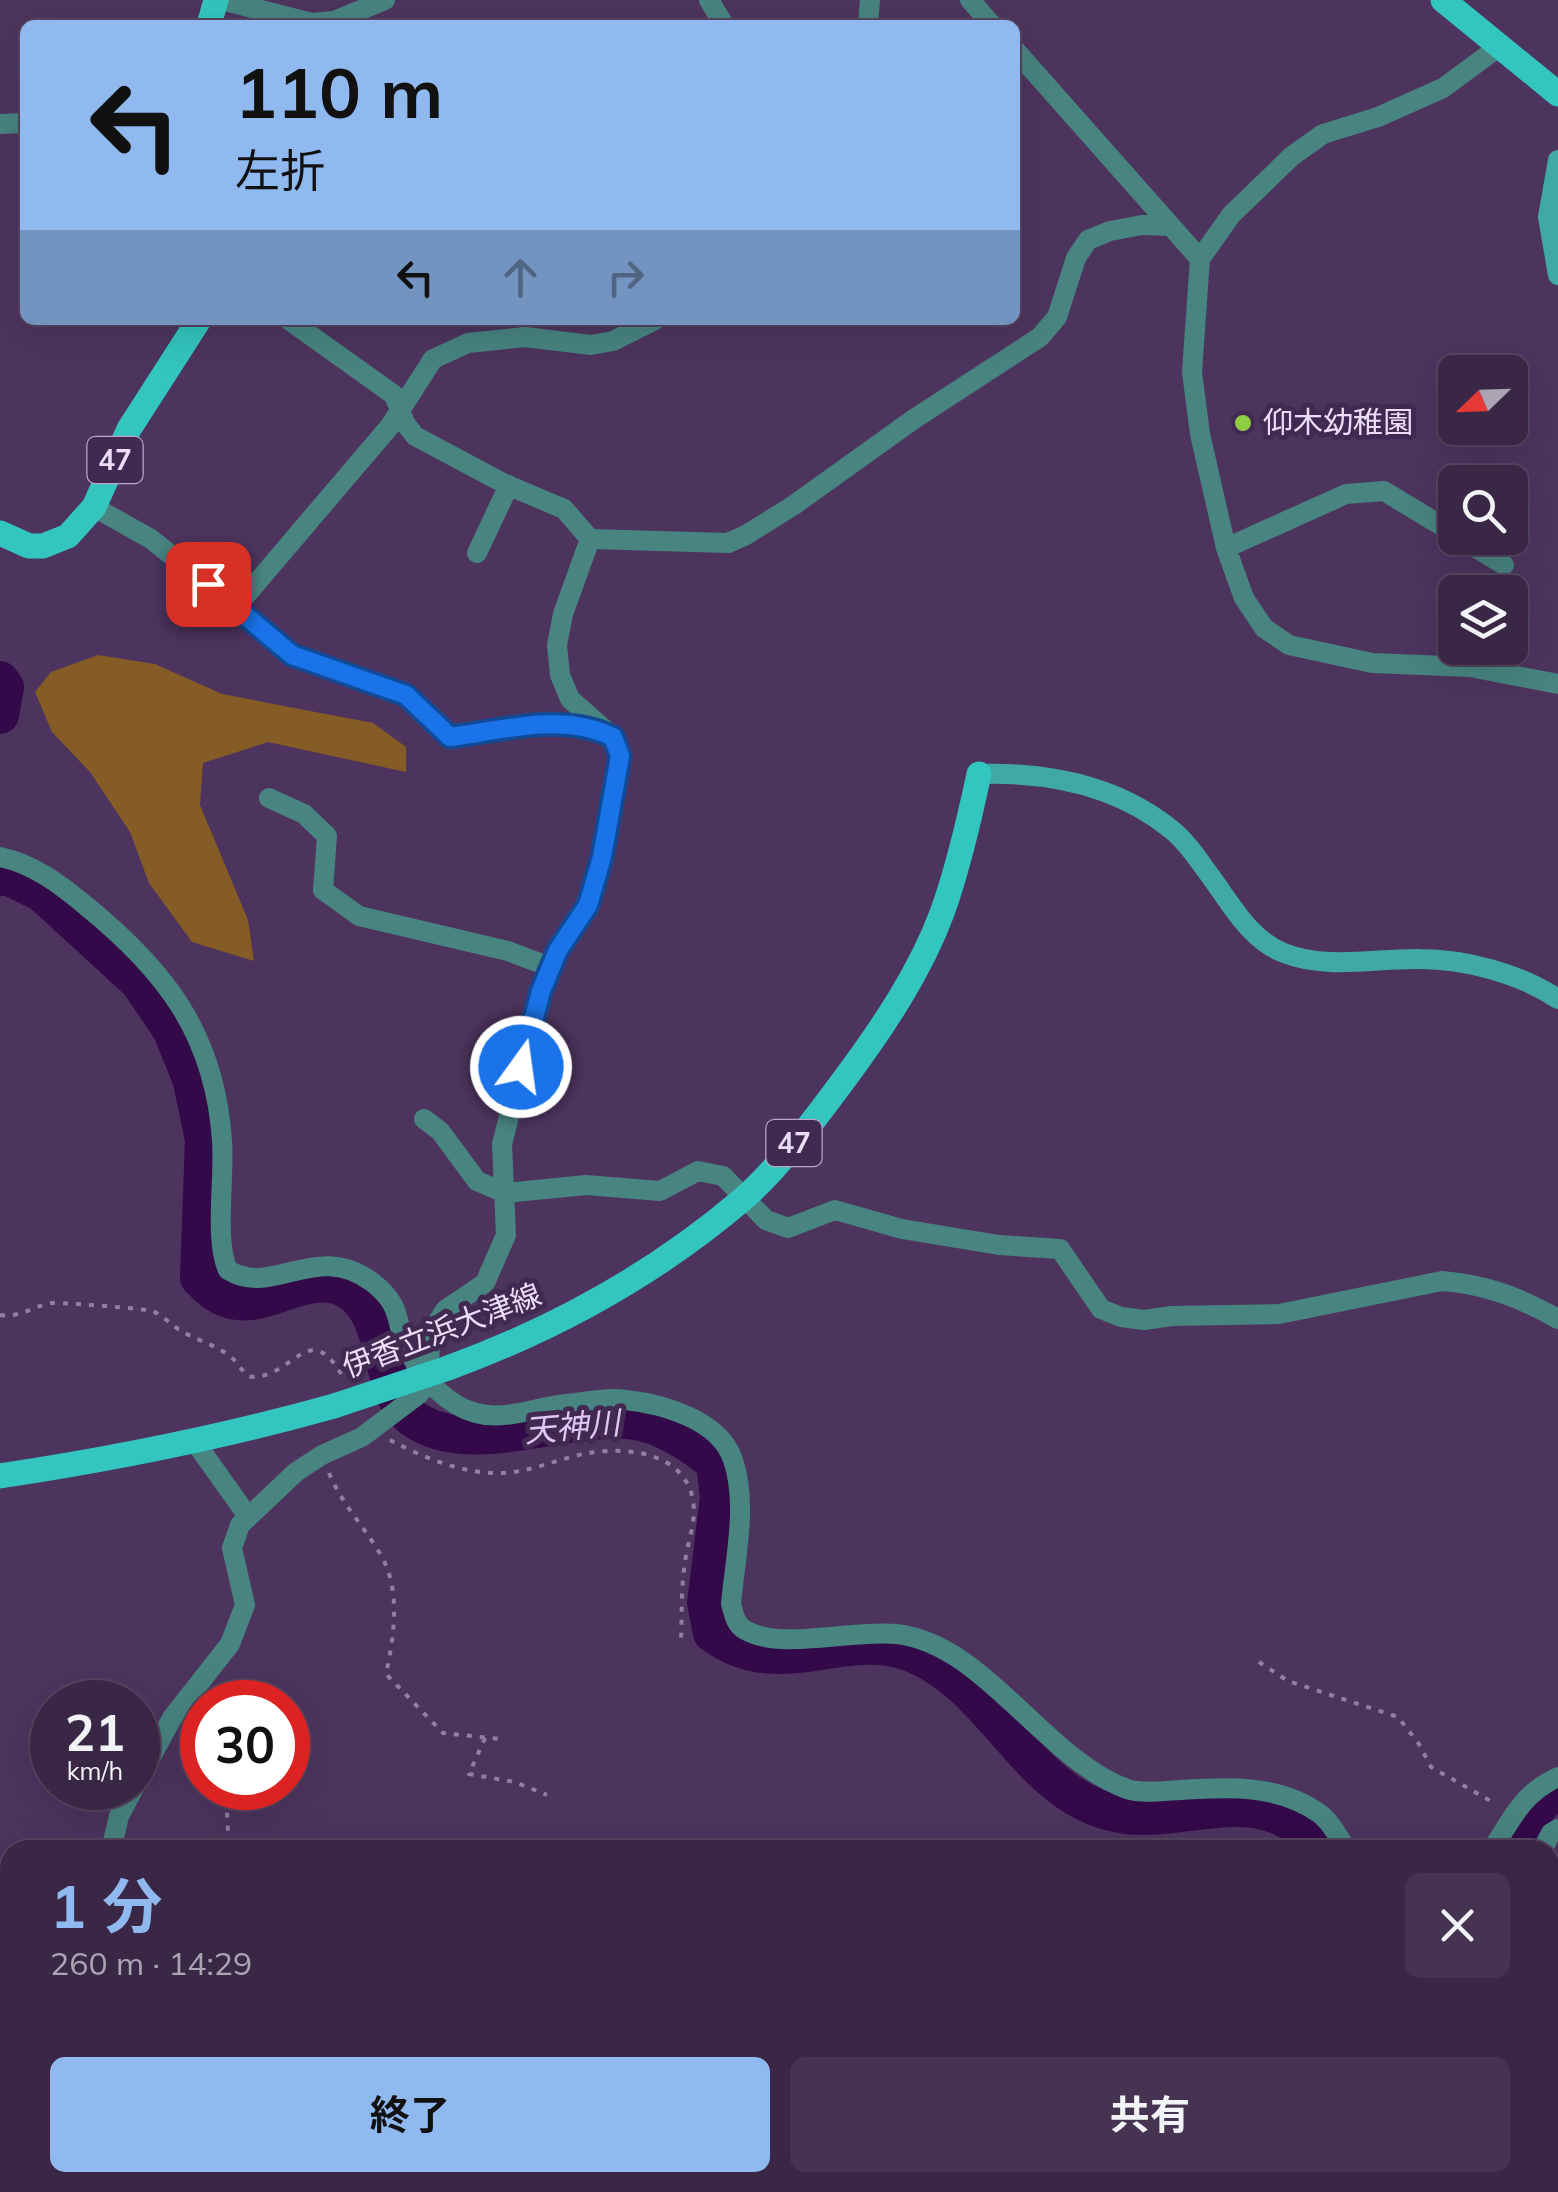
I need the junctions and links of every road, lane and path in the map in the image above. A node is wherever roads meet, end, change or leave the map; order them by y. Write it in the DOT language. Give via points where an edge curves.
graph roads {
  1 [pos="218,0"];
  2 [pos="970,0"];
  3 [pos="1442,0"];
  4 [pos="380,11"];
  5 [pos="296,20"];
  6 [pos="339,20"];
  7 [pos="988,20"];
  8 [pos="1500,46"];
  9 [pos="1020,56"];
  10 [pos="1558,94"];
  11 [pos="1558,160"];
  12 [pos="1171,226"];
  13 [pos="1200,258"];
  14 [pos="1558,275"];
  15 [pos="196,325"];
  16 [pos="296,325"];
  17 [pos="645,325"];
  18 [pos="402,408"];
  19 [pos="509,486"];
  20 [pos="94,506"];
  21 [pos="1438,524"];
  22 [pos="0,532"];
  23 [pos="590,539"];
  24 [pos="1226,548"];
  25 [pos="477,553"];
  26 [pos="1489,555"];
  27 [pos="1504,564"];
  28 [pos="236,607"];
  29 [pos="1558,684"];
  30 [pos="613,737"];
  31 [pos="979,774"];
  32 [pos="269,798"];
  33 [pos="0,857"];
  34 [pos="550,968"];
  35 [pos="1558,1000"];
  36 [pos="424,1119"];
  37 [pos="504,1192"];
  38 [pos="746,1197"];
  39 [pos="0,1315"];
  40 [pos="1558,1319"];
  41 [pos="432,1380"];
  42 [pos="341,1396"];
  43 [pos="372,1430"];
  44 [pos="195,1442"];
  45 [pos="322,1454"];
  46 [pos="0,1476"];
  47 [pos="248,1516"];
  48 [pos="681,1639"];
  49 [pos="1259,1662"];
  50 [pos="172,1718"];
  51 [pos="180,1729"];
  52 [pos="485,1738"];
  53 [pos="499,1739"];
  54 [pos="160,1740"];
  55 [pos="1558,1777"];
  56 [pos="547,1795"];
  57 [pos="1521,1804"];
  58 [pos="122,1810"];
  59 [pos="227,1810"];
  60 [pos="113,1840"];
  61 [pos="228,1840"];
  62 [pos="1340,1840"];
  63 [pos="1498,1840"];
  1 -- 5 [label="street"];
  2 -- 7 [label="street"];
  3 -- 8 [label="main road"];
  4 -- 6 [label="street"];
  8 -- 10 [label="main road"];
  8 -- 13 [label="street" via="1443,88 1323,134 1231,215"];
  9 -- 12 [label="street"];
  11 -- 14 [label="street" via="1548,217"];
  12 -- 13 [label="street"];
  12 -- 23 [label="street" via="1142,225 1088,240 1056,317 1040,336 746,535 728,543"];
  13 -- 24 [label="street" via="1192,372"];
  15 -- 20 [label="main road, 47" via="129,429"];
  16 -- 18 [label="street" via="394,395"];
  17 -- 18 [label="street" via="592,345 524,337 448,350 434,359"];
  18 -- 19 [label="street" via="415,436"];
  18 -- 28 [label="street"];
  19 -- 23 [label="street" via="564,509"];
  19 -- 25 [label="street"];
  20 -- 22 [label="main road, 47" via="68,536 43,546"];
  20 -- 28 [label="street" via="151,539"];
  21 -- 24 [label="street" via="1384,491 1346,494"];
  23 -- 30 [label="street" via="556,645 570,699"];
  24 -- 29 [label="street" via="1244,598 1264,628 1288,646 1372,664 1470,667"];
  26 -- 27 [label="street"];
  28 -- 30 [label="street" via="292,655 406,695 450,737 561,723"];
  30 -- 34 [label="street" via="620,756 602,857 588,905"];
  31 -- 35 [label="street" via="1063,778 1124,799 1174,831 1242,922 1282,953 1350,962 1448,961 1494,971"];
  31 -- 38 [label="main road, 伊香立浜大津線 / 47" via="941,916 905,989 813,1120"];
  32 -- 34 [label="street" via="304,814 326,836 323,890 359,916 508,951"];
  33 -- 41 [label="street" via="71,894 141,954 178,999 204,1054 218,1107 228,1270 246,1279 324,1264 358,1274 384,1292 410,1354"];
  34 -- 37 [label="street" via="502,1144"];
  36 -- 37 [label="street" via="477,1181"];
  37 -- 38 [label="street" via="586,1185 660,1191 698,1172 723,1176"];
  37 -- 41 [label="street" via="506,1235 485,1283 445,1310 430,1335"];
  38 -- 40 [label="street" via="766,1220 788,1228 835,1210 999,1246 1060,1249 1101,1309 1121,1317 1279,1314 1442,1280 1506,1293"];
  38 -- 41 [label="main road, 伊香立浜大津線 / 47" via="654,1267 571,1316"];
  39 -- 42 [label="path" via="14,1317 52,1303 154,1311 232,1358 248,1376 319,1351 332,1357"];
  41 -- 42 [label="main road, 伊香立浜大津線 / 47, bridge"];
  41 -- 43 [label="street"];
  41 -- 62 [label="street" via="447,1400 477,1414 622,1399 694,1419 733,1458 739,1495 732,1604 746,1630 800,1638 900,1634 925,1641 987,1681 1064,1750 1130,1790 1266,1792 1321,1814"];
  42 -- 44 [label="main road, 伊香立浜大津線 / 47"];
  43 -- 45 [label="street"];
  43 -- 48 [label="path" via="434,1460 497,1474 619,1450 675,1465 694,1510"];
  44 -- 46 [label="main road, 伊香立浜大津線 / 47"];
  44 -- 47 [label="street"];
  45 -- 47 [label="street"];
  45 -- 52 [label="path" via="340,1500 382,1555 391,1584 394,1626 386,1674 443,1733"];
  47 -- 50 [label="street" via="232,1548 245,1605 230,1644"];
  49 -- 57 [label="path" via="1288,1681 1398,1717 1430,1766 1499,1806"];
  50 -- 51 [label="path"];
  50 -- 54 [label="street"];
  52 -- 53 [label="path"];
  52 -- 56 [label="path" via="469,1774"];
  55 -- 57 [label="street"];
  57 -- 63 [label="street"];
  58 -- 60 [label="street"];
  59 -- 61 [label="path"];
}
